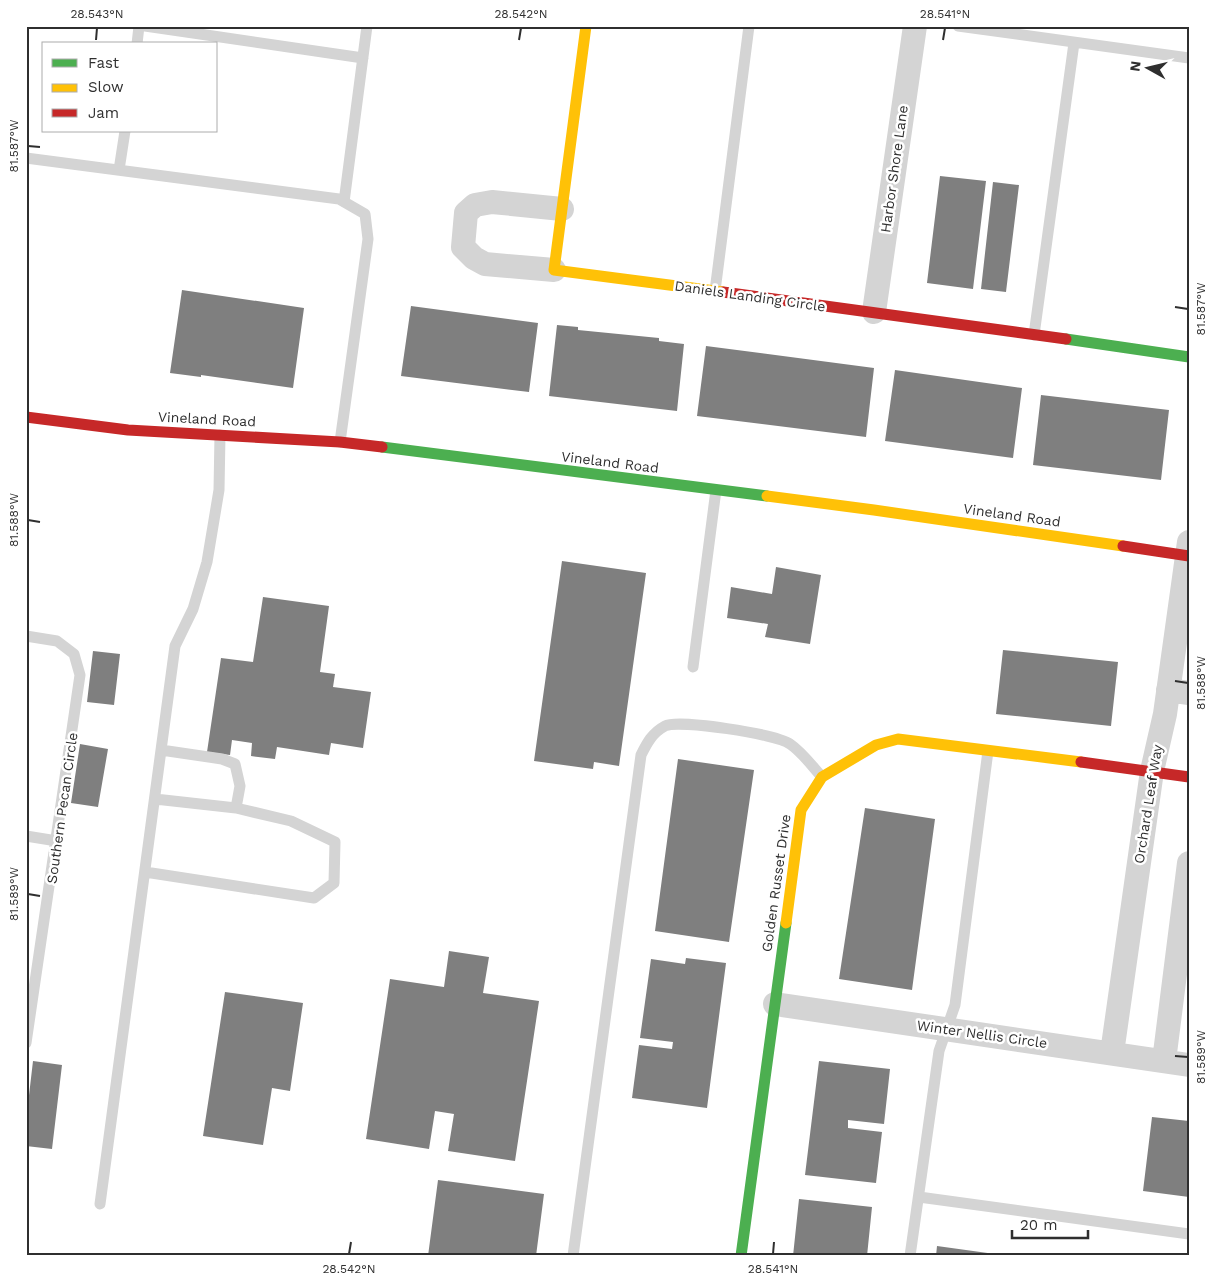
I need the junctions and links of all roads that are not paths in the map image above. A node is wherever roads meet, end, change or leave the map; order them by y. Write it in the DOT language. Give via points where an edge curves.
graph roads {
  1 [pos="139,26"];
  2 [pos="146,26"];
  3 [pos="367,26"];
  4 [pos="586,26"];
  5 [pos="749,26"];
  6 [pos="915,26"];
  7 [pos="958,26"];
  8 [pos="137,42"];
  9 [pos="1074,43"];
  10 [pos="363,58"];
  11 [pos="1189,58"];
  12 [pos="125,132"];
  13 [pos="26,158"];
  14 [pos="119,170"];
  15 [pos="344,202"];
  16 [pos="562,209"];
  17 [pos="554,270"];
  18 [pos="715,291"];
  19 [pos="874,312"];
  20 [pos="1034,335"];
  21 [pos="1189,357"];
  22 [pos="26,417"];
  23 [pos="220,435"];
  24 [pos="340,442"];
  25 [pos="716,490"];
  26 [pos="1188,551"];
  27 [pos="26,636"];
  28 [pos="693,667"];
  29 [pos="1178,691"];
  30 [pos="162,750"];
  31 [pos="988,751"];
  32 [pos="1152,771"];
  33 [pos="822,777"];
  34 [pos="1189,777"];
  35 [pos="155,800"];
  36 [pos="236,808"];
  37 [pos="26,836"];
  38 [pos="57,841"];
  39 [pos="1189,863"];
  40 [pos="145,872"];
  41 [pos="775,1004"];
  42 [pos="947,1029"];
  43 [pos="26,1043"];
  44 [pos="1112,1053"];
  45 [pos="1164,1061"];
  46 [pos="1189,1065"];
  47 [pos="918,1197"];
  48 [pos="100,1204"];
  49 [pos="1189,1234"];
  50 [pos="573,1256"];
  51 [pos="741,1256"];
  52 [pos="910,1256"];
  1 -- 8 [label="lane"];
  2 -- 10 [label="lane"];
  3 -- 10 [label="lane"];
  4 -- 16 [label="street"];
  5 -- 18 [label="lane"];
  6 -- 19 [label="street, Harbor Shore Lane"];
  7 -- 9 [label="lane"];
  9 -- 11 [label="lane"];
  9 -- 20 [label="lane"];
  10 -- 15 [label="lane"];
  12 -- 14 [label="lane"];
  13 -- 14 [label="lane"];
  14 -- 15 [label="lane"];
  15 -- 24 [label="lane" via="365,214 368,239"];
  16 -- 17 [label="street"];
  16 -- 17 [label="street" via="492,202 475,205 466,213 463,247 474,258 486,264"];
  17 -- 18 [label="street, Daniels Landing Circle"];
  18 -- 19 [label="street, Daniels Landing Circle"];
  19 -- 20 [label="street, Daniels Landing Circle"];
  20 -- 21 [label="street, Daniels Landing Circle"];
  22 -- 23 [label="street, Vineland Road" via="128,430"];
  23 -- 24 [label="street, Vineland Road"];
  23 -- 30 [label="lane" via="219,490 207,562 193,609 175,646"];
  24 -- 25 [label="street, Vineland Road"];
  25 -- 26 [label="street, Vineland Road"];
  25 -- 28 [label="lane"];
  26 -- 29 [label="street, Orchard Leaf Way"];
  27 -- 38 [label="lane, Southern Pecan Circle" via="57,641 74,654 80,675"];
  29 -- 32 [label="street, Orchard Leaf Way" via="1164,714"];
  30 -- 35 [label="lane"];
  30 -- 36 [label="lane" via="235,764 240,786"];
  31 -- 32 [label="street, Golden Russet Drive"];
  31 -- 33 [label="street, Golden Russet Drive" via="898,740 876,745"];
  31 -- 42 [label="lane" via="955,1006"];
  32 -- 34 [label="street, Golden Russet Drive"];
  32 -- 44 [label="street, Orchard Leaf Way"];
  33 -- 41 [label="street, Golden Russet Drive" via="801,810"];
  33 -- 50 [label="lane" via="789,743 766,735 688,724 666,725 650,737 641,756"];
  35 -- 36 [label="lane"];
  35 -- 40 [label="lane"];
  36 -- 40 [label="lane" via="291,821 336,842 334,883 314,898"];
  37 -- 38 [label="lane"];
  38 -- 43 [label="lane, Southern Pecan Circle"];
  39 -- 45 [label="street"];
  40 -- 48 [label="lane"];
  41 -- 42 [label="street, Winter Nellis Circle"];
  41 -- 51 [label="street, Golden Russet Drive"];
  42 -- 44 [label="street, Winter Nellis Circle"];
  42 -- 47 [label="lane" via="939,1051"];
  44 -- 45 [label="street, Winter Nellis Circle"];
  45 -- 46 [label="street, Winter Nellis Circle"];
  47 -- 49 [label="lane"];
  47 -- 52 [label="lane"];
}
